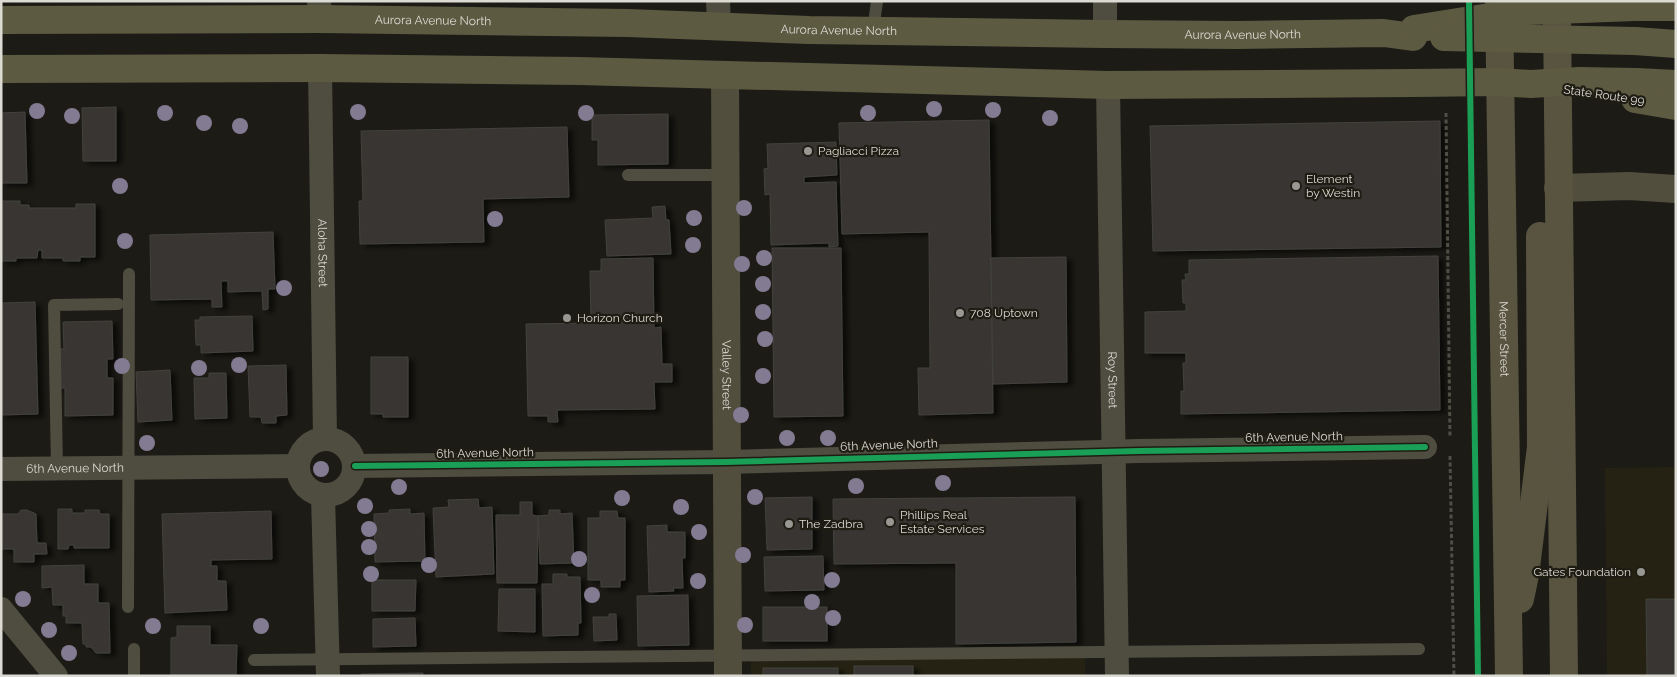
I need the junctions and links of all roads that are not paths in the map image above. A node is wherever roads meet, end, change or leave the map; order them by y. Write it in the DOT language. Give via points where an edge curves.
graph roads {
  1 [pos="876,1"];
  2 [pos="1105,1"];
  3 [pos="1499,1"];
  4 [pos="1556,1"];
  5 [pos="1676,7"];
  6 [pos="319,10"];
  7 [pos="719,14"];
  8 [pos="1,20"];
  9 [pos="873,31"];
  10 [pos="1414,33"];
  11 [pos="1105,34"];
  12 [pos="1676,44"];
  13 [pos="320,68"];
  14 [pos="1,69"];
  15 [pos="725,75"];
  16 [pos="1676,84"];
  17 [pos="1108,85"];
  18 [pos="1636,90"];
  19 [pos="1676,106"];
  20 [pos="726,175"];
  21 [pos="628,176"];
  22 [pos="1558,188"];
  23 [pos="1676,189"];
  24 [pos="129,274"];
  25 [pos="118,304"];
  26 [pos="325,439"];
  27 [pos="1425,447"];
  28 [pos="1114,452"];
  29 [pos="726,462"];
  30 [pos="298,466"];
  31 [pos="354,466"];
  32 [pos="57,468"];
  33 [pos="128,468"];
  34 [pos="1,469"];
  35 [pos="323,496"];
  36 [pos="128,607"];
  37 [pos="1,609"];
  38 [pos="134,648"];
  39 [pos="1419,649"];
  40 [pos="1117,651"];
  41 [pos="254,660"];
  42 [pos="1509,664"];
  43 [pos="728,666"];
  44 [pos="328,668"];
  45 [pos="56,676"];
  46 [pos="134,676"];
  47 [pos="1118,676"];
  48 [pos="1564,676"];
  1 -- 9 [label="lane"];
  2 -- 11 [label="street"];
  3 -- 42 [label="main road, Mercer Street"];
  4 -- 22 [label="main road"];
  5 -- 10 [label="highway, bridge" via="1528,11"];
  6 -- 7 [label="highway, Aurora Avenue North" via="628,23"];
  6 -- 8 [label="highway, Aurora Avenue North"];
  7 -- 9 [label="highway, Aurora Avenue North"];
  9 -- 11 [label="highway, Aurora Avenue North"];
  10 -- 11 [label="highway, Aurora Avenue North"];
  10 -- 12 [label="highway, Aurora Avenue North, bridge"];
  13 -- 14 [label="highway"];
  13 -- 15 [label="highway"];
  13 -- 26 [label="street, Aloha Street"];
  15 -- 17 [label="highway"];
  15 -- 20 [label="street, Valley Street"];
  16 -- 18 [label="highway"];
  17 -- 18 [label="highway, State Route 99, bridge" via="1498,82"];
  17 -- 28 [label="street, Roy Street"];
  18 -- 19 [label="highway, State Route 99"];
  20 -- 21 [label="lane"];
  20 -- 29 [label="street, Valley Street"];
  22 -- 23 [label="street" via="1629,186"];
  22 -- 42 [label="main road" via="1540,200 1541,447 1525,575"];
  22 -- 48 [label="main road"];
  24 -- 33 [label="lane"];
  25 -- 32 [label="lane" via="54,305"];
  26 -- 30 [label="street" via="303,450"];
  26 -- 31 [label="street" via="346,446 352,454"];
  27 -- 28 [label="street, 6th Avenue North"];
  28 -- 29 [label="street, 6th Avenue North"];
  28 -- 40 [label="street, Roy Street"];
  29 -- 31 [label="street, 6th Avenue North"];
  29 -- 43 [label="street, Valley Street"];
  30 -- 33 [label="street, 6th Avenue North"];
  30 -- 35 [label="street" via="305,487"];
  31 -- 35 [label="street" via="352,480 346,488"];
  32 -- 33 [label="street, 6th Avenue North"];
  32 -- 34 [label="street, 6th Avenue North"];
  33 -- 36 [label="lane"];
  35 -- 44 [label="street"];
  37 -- 45 [label="street"];
  38 -- 46 [label="lane"];
  39 -- 40 [label="lane"];
  40 -- 43 [label="lane"];
  40 -- 47 [label="street, Roy Street"];
  41 -- 44 [label="lane"];
  43 -- 44 [label="lane"];
}
